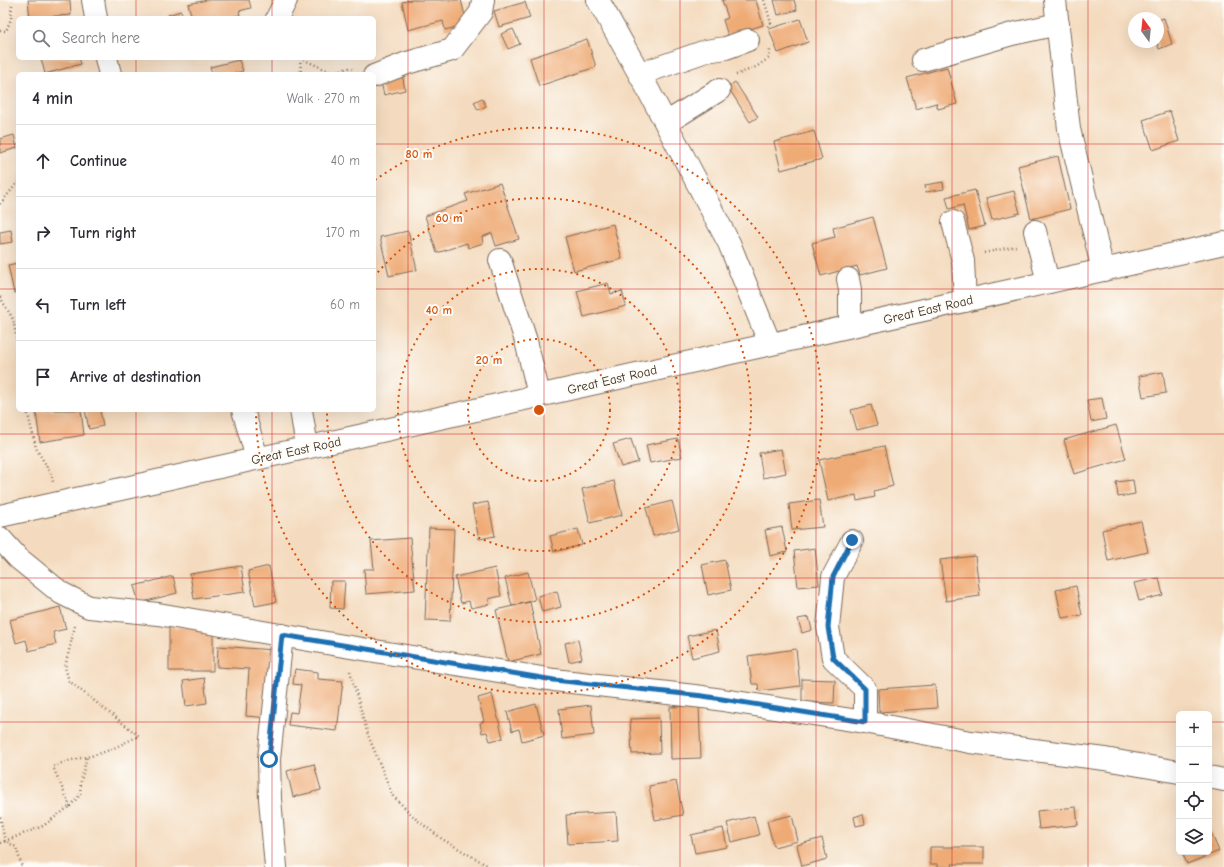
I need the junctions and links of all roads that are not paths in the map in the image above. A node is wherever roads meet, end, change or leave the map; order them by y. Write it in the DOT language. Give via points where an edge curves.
graph roads {
  1 [pos="92,0"];
  2 [pos="286,0"];
  3 [pos="483,0"];
  4 [pos="598,0"];
  5 [pos="1054,0"];
  6 [pos="96,16"];
  7 [pos="278,16"];
  8 [pos="1058,24"];
  9 [pos="748,40"];
  10 [pos="106,60"];
  11 [pos="922,60"];
  12 [pos="110,72"];
  13 [pos="640,74"];
  14 [pos="376,75"];
  15 [pos="719,90"];
  16 [pos="666,122"];
  17 [pos="953,222"];
  18 [pos="1036,235"];
  19 [pos="1224,243"];
  20 [pos="500,260"];
  21 [pos="1103,270"];
  22 [pos="848,279"];
  23 [pos="1048,282"];
  24 [pos="966,301"];
  25 [pos="850,326"];
  26 [pos="770,344"];
  27 [pos="539,395"];
  28 [pos="244,412"];
  29 [pos="301,412"];
  30 [pos="307,447"];
  31 [pos="257,458"];
  32 [pos="0,516"];
  33 [pos="0,538"];
  34 [pos="852,540"];
  35 [pos="282,635"];
  36 [pos="865,722"];
  37 [pos="1176,771"];
  38 [pos="1212,778"];
  39 [pos="1224,780"];
  40 [pos="276,867"];
  1 -- 6 [label="main road"];
  2 -- 7 [label="main road"];
  3 -- 14 [label="main road" via="481,12 452,50"];
  4 -- 13 [label="main road"];
  5 -- 8 [label="main road"];
  8 -- 11 [label="main road" via="1012,34"];
  8 -- 21 [label="main road" via="1069,129"];
  9 -- 13 [label="main road" via="726,48 706,51"];
  10 -- 12 [label="main road"];
  13 -- 16 [label="main road"];
  15 -- 16 [label="main road"];
  16 -- 26 [label="main road" via="729,243"];
  17 -- 24 [label="main road" via="962,256"];
  18 -- 23 [label="main road"];
  19 -- 21 [label="main road, Great East Road"];
  20 -- 27 [label="main road" via="526,341"];
  21 -- 23 [label="main road, Great East Road"];
  22 -- 25 [label="main road"];
  23 -- 24 [label="main road, Great East Road"];
  24 -- 25 [label="main road, Great East Road"];
  25 -- 26 [label="main road, Great East Road"];
  26 -- 27 [label="main road, Great East Road"];
  27 -- 30 [label="main road, Great East Road"];
  28 -- 31 [label="main road"];
  29 -- 30 [label="main road"];
  30 -- 31 [label="main road, Great East Road"];
  31 -- 32 [label="main road, Great East Road"];
  33 -- 35 [label="main road" via="18,558 61,593 90,607 158,614"];
  34 -- 36 [label="main road" via="833,577 828,627 833,658 865,689"];
  35 -- 36 [label="main road" via="554,680 703,696"];
  35 -- 40 [label="main road" via="269,759"];
  36 -- 37 [label="main road" via="970,742 1105,759"];
  38 -- 39 [label="main road"];
}
